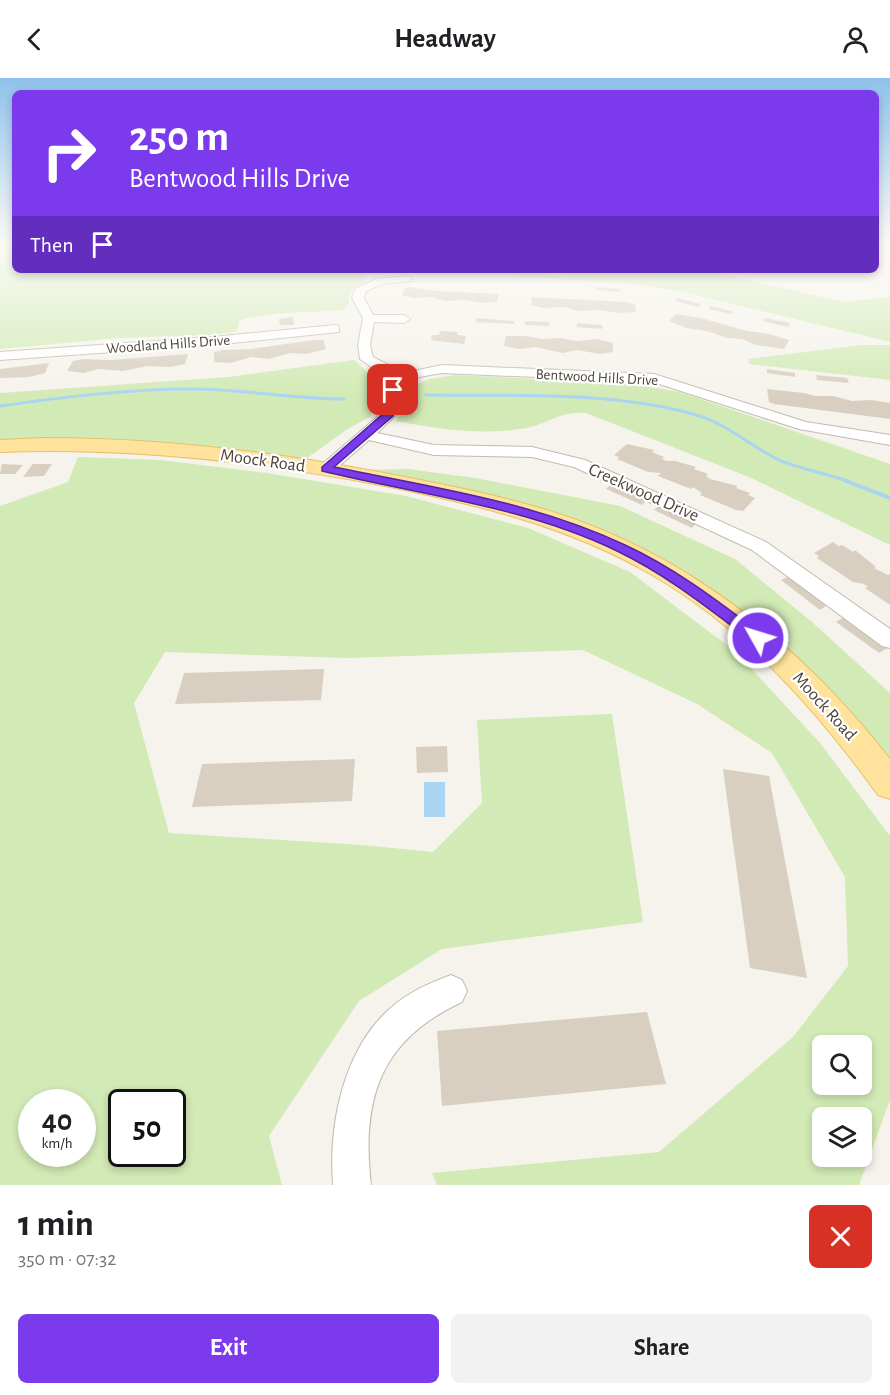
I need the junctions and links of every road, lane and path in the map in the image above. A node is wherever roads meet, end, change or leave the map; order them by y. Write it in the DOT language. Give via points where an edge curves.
graph roads {
  1 [pos="359,296"];
  2 [pos="369,318"];
  3 [pos="404,319"];
  4 [pos="335,330"];
  5 [pos="0,356"];
  6 [pos="405,378"];
  7 [pos="366,434"];
  8 [pos="890,440"];
  9 [pos="0,446"];
  10 [pos="319,468"];
  11 [pos="890,640"];
  12 [pos="890,784"];
  13 [pos="451,991"];
  14 [pos="352,1185"];
  1 -- 2 [label="street"];
  2 -- 3 [label="street"];
  2 -- 6 [label="street" via="364,345 367,359"];
  4 -- 5 [label="street, Woodland Hills Drive"];
  6 -- 7 [label="street" via="393,390 390,414"];
  6 -- 8 [label="street, Bentwood Hills Drive" via="442,369 654,378 804,426"];
  7 -- 10 [label="street"];
  7 -- 11 [label="street, Creekwood Drive" via="434,450 532,452 579,463 759,546"];
  9 -- 10 [label="main road, Moock Road" via="170,448"];
  10 -- 12 [label="main road, Moock Road" via="537,515 621,548 674,577 781,658 825,703"];
  13 -- 14 [label="street" via="431,997 397,1021 370,1059 353,1109 349,1167"];
}
